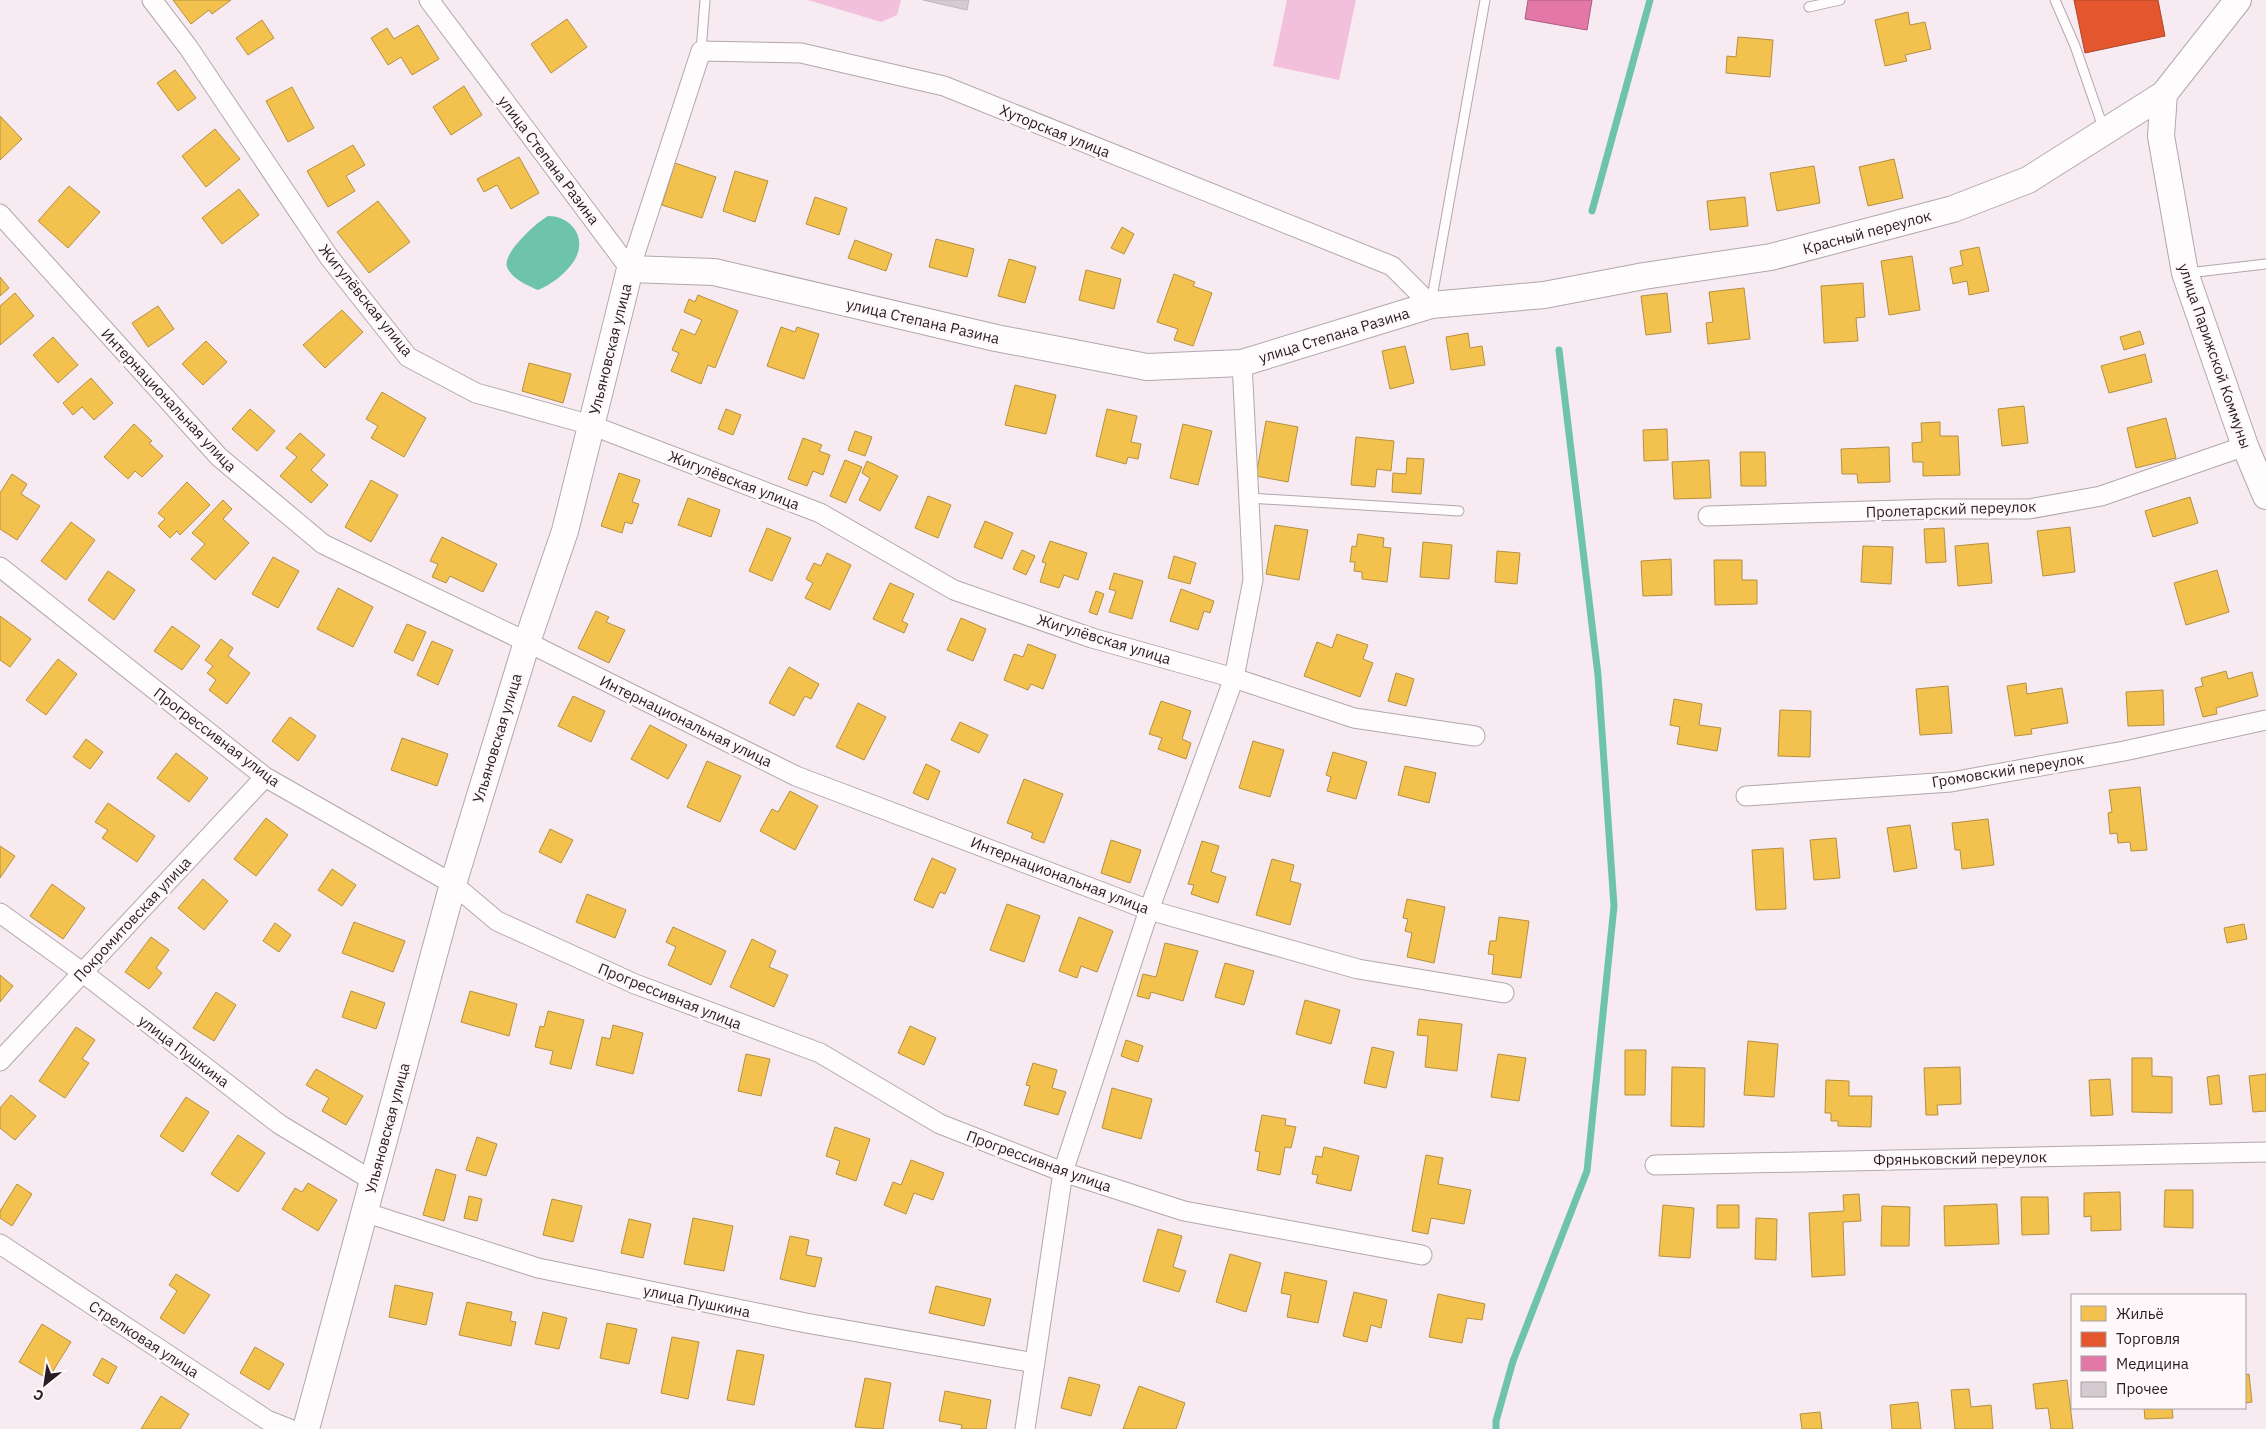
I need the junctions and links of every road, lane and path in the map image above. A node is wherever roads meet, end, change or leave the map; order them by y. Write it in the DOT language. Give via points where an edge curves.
graph roads {
  1 [pos="152,0"];
  2 [pos="429,0"];
  3 [pos="705,0"];
  4 [pos="1485,0"];
  5 [pos="1840,0"];
  6 [pos="2055,0"];
  7 [pos="2238,0"];
  8 [pos="1809,8"];
  9 [pos="702,52"];
  10 [pos="2164,94"];
  11 [pos="2105,132"];
  12 [pos="0,214"];
  13 [pos="2266,264"];
  14 [pos="630,269"];
  15 [pos="2185,273"];
  16 [pos="1544,295"];
  17 [pos="1430,305"];
  18 [pos="1242,363"];
  19 [pos="591,425"];
  20 [pos="2245,446"];
  21 [pos="2266,496"];
  22 [pos="1249,498"];
  23 [pos="1459,511"];
  24 [pos="1708,516"];
  25 [pos="0,567"];
  26 [pos="527,642"];
  27 [pos="1234,678"];
  28 [pos="2266,720"];
  29 [pos="1475,736"];
  30 [pos="265,777"];
  31 [pos="1746,796"];
  32 [pos="453,884"];
  33 [pos="1149,910"];
  34 [pos="0,913"];
  35 [pos="82,972"];
  36 [pos="1504,993"];
  37 [pos="0,1061"];
  38 [pos="2266,1152"];
  39 [pos="1655,1165"];
  40 [pos="1063,1172"];
  41 [pos="373,1181"];
  42 [pos="364,1212"];
  43 [pos="0,1244"];
  44 [pos="1422,1255"];
  45 [pos="1035,1364"];
  46 [pos="290,1429"];
  47 [pos="306,1429"];
  48 [pos="1024,1429"];
  1 -- 19 [label="street, Жигулёвская улица" via="188,47 329,257 408,357 476,393"];
  2 -- 14 [label="street, улица Степана Разина"];
  3 -- 9 [label="lane"];
  4 -- 17 [label="lane"];
  5 -- 8 [label="lane"];
  6 -- 11 [label="lane"];
  7 -- 10 [label="street"];
  9 -- 14 [label="street, Ульяновская улица"];
  9 -- 17 [label="street, Хуторская улица" via="801,53 944,86 1392,266"];
  10 -- 11 [label="street, Красный переулок"];
  10 -- 15 [label="street, улица Парижской Коммуны" via="2161,136"];
  11 -- 16 [label="street, Красный переулок" via="2028,180 1953,210 1771,257"];
  12 -- 26 [label="street, Интернациональная улица" via="219,457 323,544"];
  13 -- 15 [label="lane"];
  14 -- 18 [label="street, улица Степана Разина" via="714,272 996,338 1147,367"];
  14 -- 19 [label="street, Ульяновская улица"];
  15 -- 20 [label="street, улица Парижской Коммуны"];
  16 -- 17 [label="street, улица Степана Разина"];
  17 -- 18 [label="street, улица Степана Разина"];
  18 -- 22 [label="street"];
  19 -- 26 [label="street, Ульяновская улица" via="565,531"];
  19 -- 27 [label="street, Жигулёвская улица" via="820,513 954,590 1092,638"];
  20 -- 21 [label="street, улица Парижской Коммуны"];
  20 -- 24 [label="street, Пролетарский переулок" via="2101,496 2029,509"];
  22 -- 23 [label="lane"];
  22 -- 27 [label="street" via="1253,580"];
  25 -- 30 [label="street, Прогрессивная улица"];
  26 -- 32 [label="street, Ульяновская улица"];
  26 -- 33 [label="street, Интернациональная улица" via="796,776"];
  27 -- 29 [label="street, Жигулёвская улица" via="1354,718"];
  27 -- 33 [label="street"];
  28 -- 31 [label="street, Громовский переулок" via="2124,751 1951,782"];
  30 -- 32 [label="street, Прогрессивная улица"];
  30 -- 35 [label="street, Покромитовская улица"];
  32 -- 40 [label="street, Прогрессивная улица" via="497,921 635,984 820,1054 940,1124"];
  32 -- 41 [label="street, Ульяновская улица"];
  33 -- 36 [label="street, Интернациональная улица" via="1358,969"];
  33 -- 40 [label="street"];
  34 -- 35 [label="street, улица Пушкина"];
  35 -- 37 [label="street, Покромитовская улица"];
  35 -- 41 [label="street, улица Пушкина" via="279,1124"];
  38 -- 39 [label="street, Фряньковский переулок"];
  40 -- 44 [label="street, Прогрессивная улица" via="1184,1211"];
  40 -- 45 [label="street"];
  41 -- 42 [label="street, Ульяновская улица"];
  42 -- 45 [label="street, улица Пушкина" via="538,1268 806,1324"];
  42 -- 47 [label="street, Ульяновская улица"];
  43 -- 46 [label="street, Стрелковая улица" via="267,1420"];
  45 -- 48 [label="street"];
}
